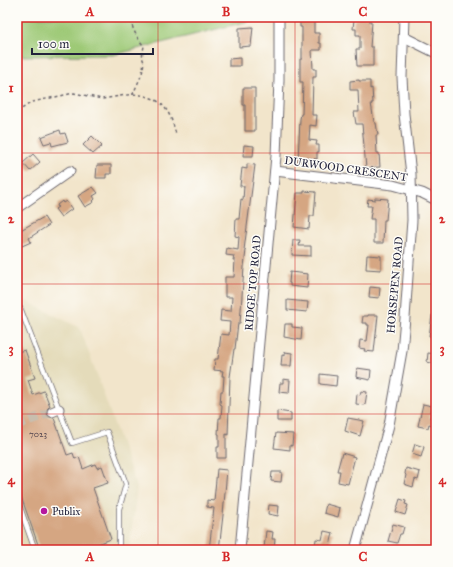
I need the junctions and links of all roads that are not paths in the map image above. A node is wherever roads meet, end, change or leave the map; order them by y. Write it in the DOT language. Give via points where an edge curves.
graph roads {
  1 [pos="279,17"];
  2 [pos="404,17"];
  3 [pos="404,37"];
  4 [pos="436,53"];
  5 [pos="70,171"];
  6 [pos="275,171"];
  7 [pos="411,190"];
  8 [pos="436,200"];
  9 [pos="17,208"];
  10 [pos="17,304"];
  11 [pos="17,499"];
  12 [pos="35,550"];
  13 [pos="119,550"];
  14 [pos="240,550"];
  15 [pos="355,550"];
  1 -- 6 [label="street, RIDGE TOP ROAD"];
  2 -- 3 [label="street, HORSEPEN ROAD"];
  3 -- 4 [label="street"];
  3 -- 7 [label="street, HORSEPEN ROAD" via="402,77"];
  5 -- 9 [label="street"];
  6 -- 7 [label="street, DURWOOD CRESCENT" via="393,185"];
  6 -- 14 [label="street, RIDGE TOP ROAD"];
  7 -- 8 [label="street, DURWOOD CRESCENT"];
  7 -- 15 [label="street, HORSEPEN ROAD" via="412,220 402,351 385,440"];
  10 -- 13 [label="lane" via="56,410 72,443 107,432 126,484 119,509"];
  11 -- 12 [label="lane"];
}
